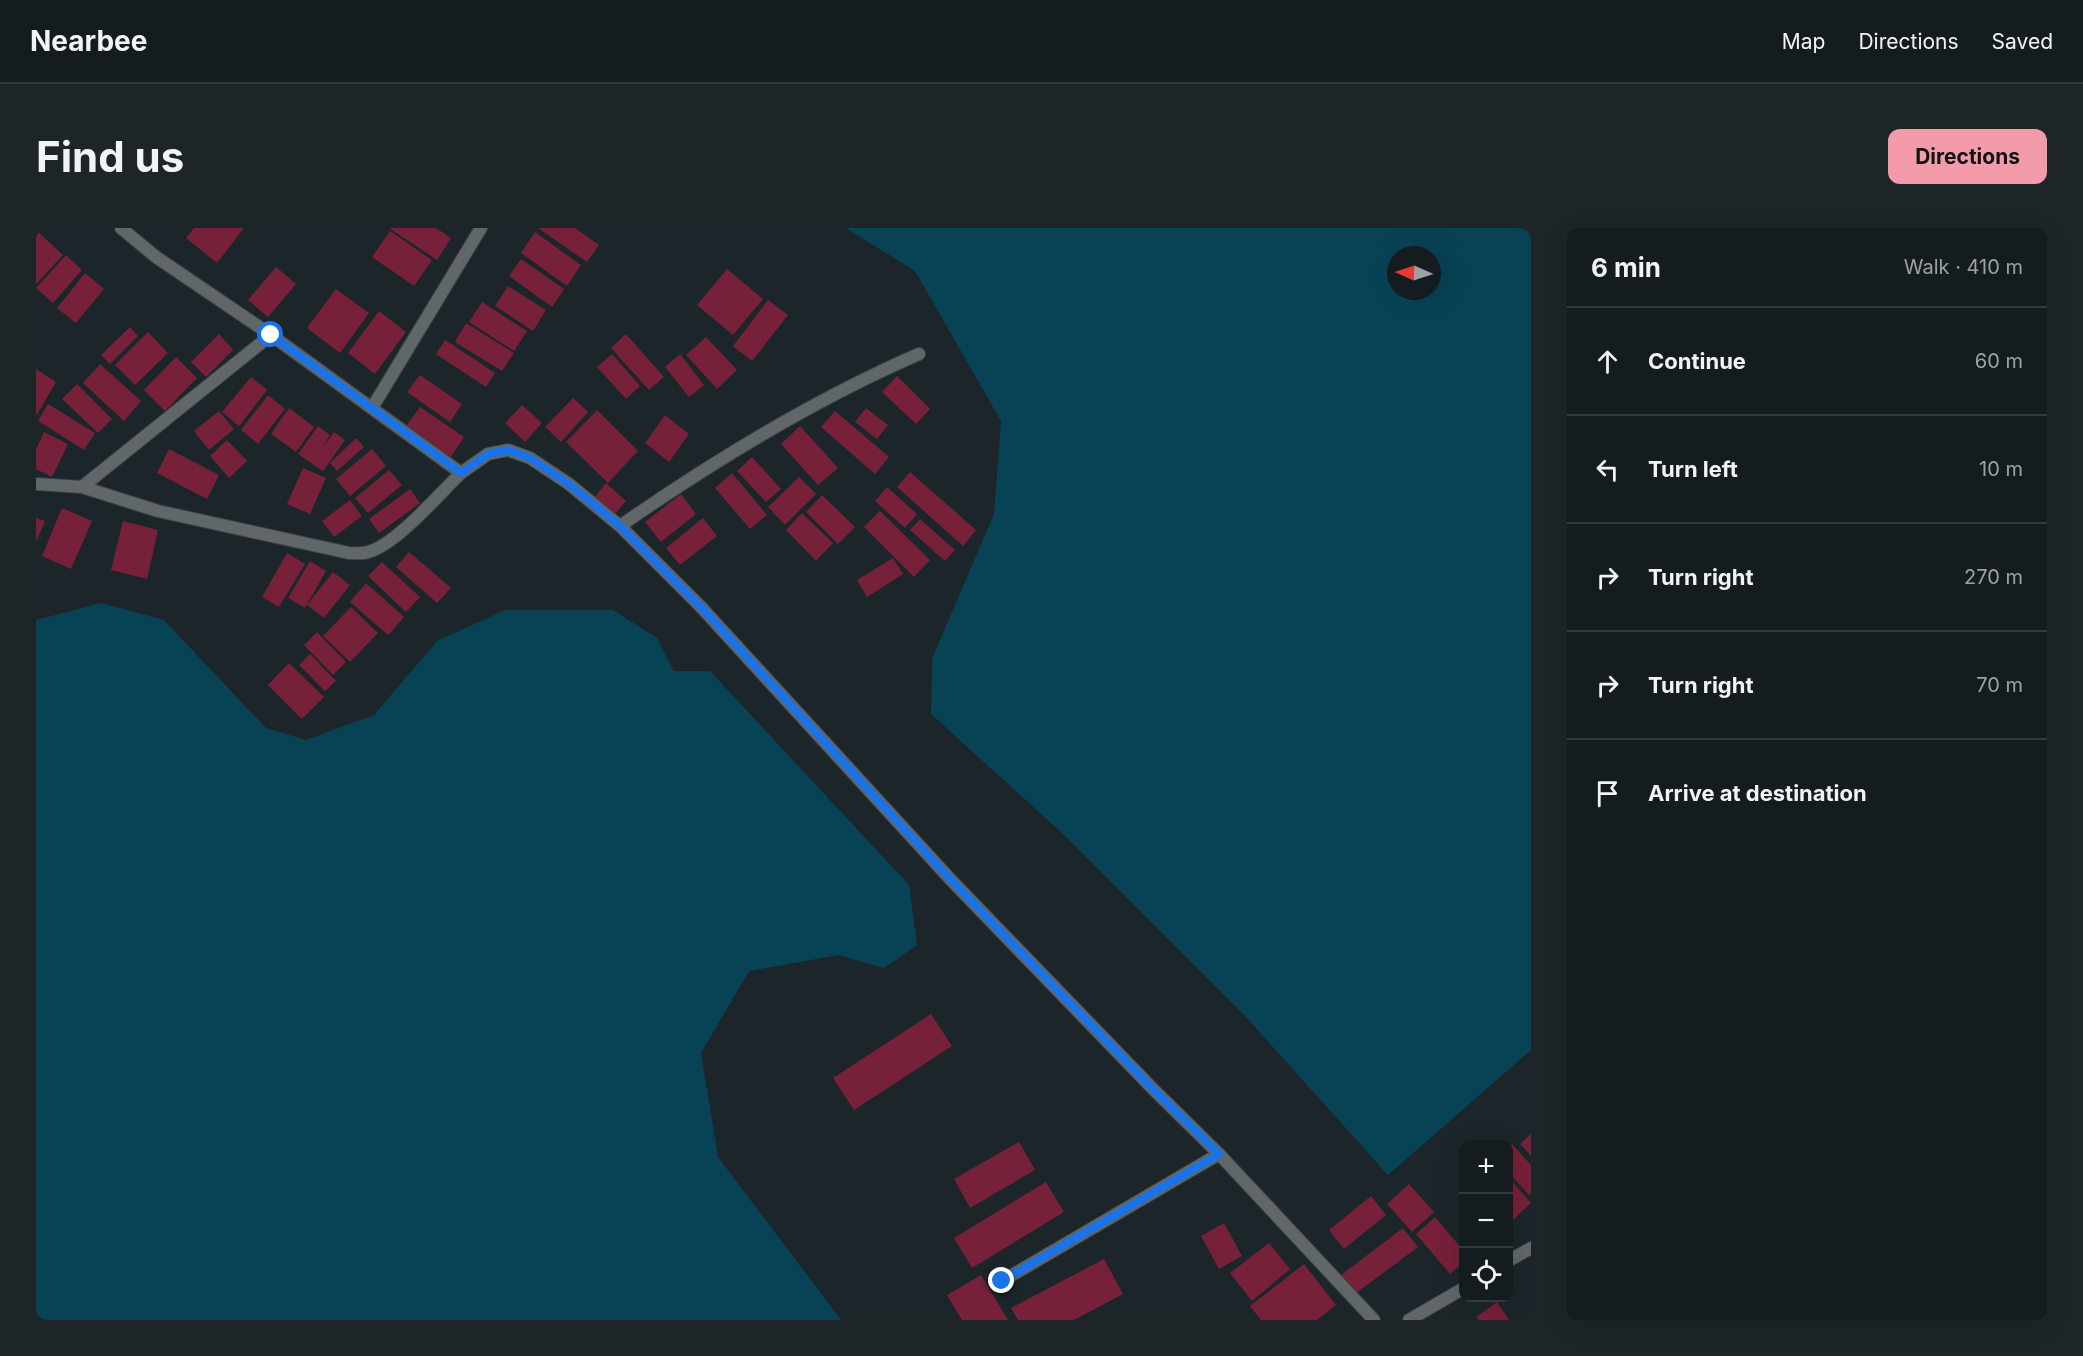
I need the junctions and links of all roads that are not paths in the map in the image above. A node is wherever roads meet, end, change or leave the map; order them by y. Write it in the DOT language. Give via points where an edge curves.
graph roads {
  1 [pos="121,228"];
  2 [pos="481,228"];
  3 [pos="271,335"];
  4 [pos="919,354"];
  5 [pos="372,408"];
  6 [pos="461,473"];
  7 [pos="36,484"];
  8 [pos="82,487"];
  9 [pos="620,526"];
  10 [pos="1219,1154"];
  11 [pos="1531,1248"];
  12 [pos="1513,1259"];
  13 [pos="1002,1281"];
  14 [pos="1459,1291"];
  15 [pos="1374,1320"];
  16 [pos="1409,1320"];
  1 -- 3 [label="street" via="156,257"];
  2 -- 5 [label="street"];
  3 -- 5 [label="street"];
  3 -- 8 [label="street"];
  4 -- 9 [label="street" via="859,380 772,428"];
  5 -- 6 [label="street"];
  6 -- 8 [label="street" via="383,546 349,553 158,512"];
  6 -- 9 [label="street" via="488,454 508,450 530,458 569,484"];
  7 -- 8 [label="street"];
  9 -- 10 [label="street" via="701,607 951,880"];
  10 -- 13 [label="street"];
  10 -- 15 [label="street"];
  11 -- 12 [label="street"];
  14 -- 16 [label="street"];
}
